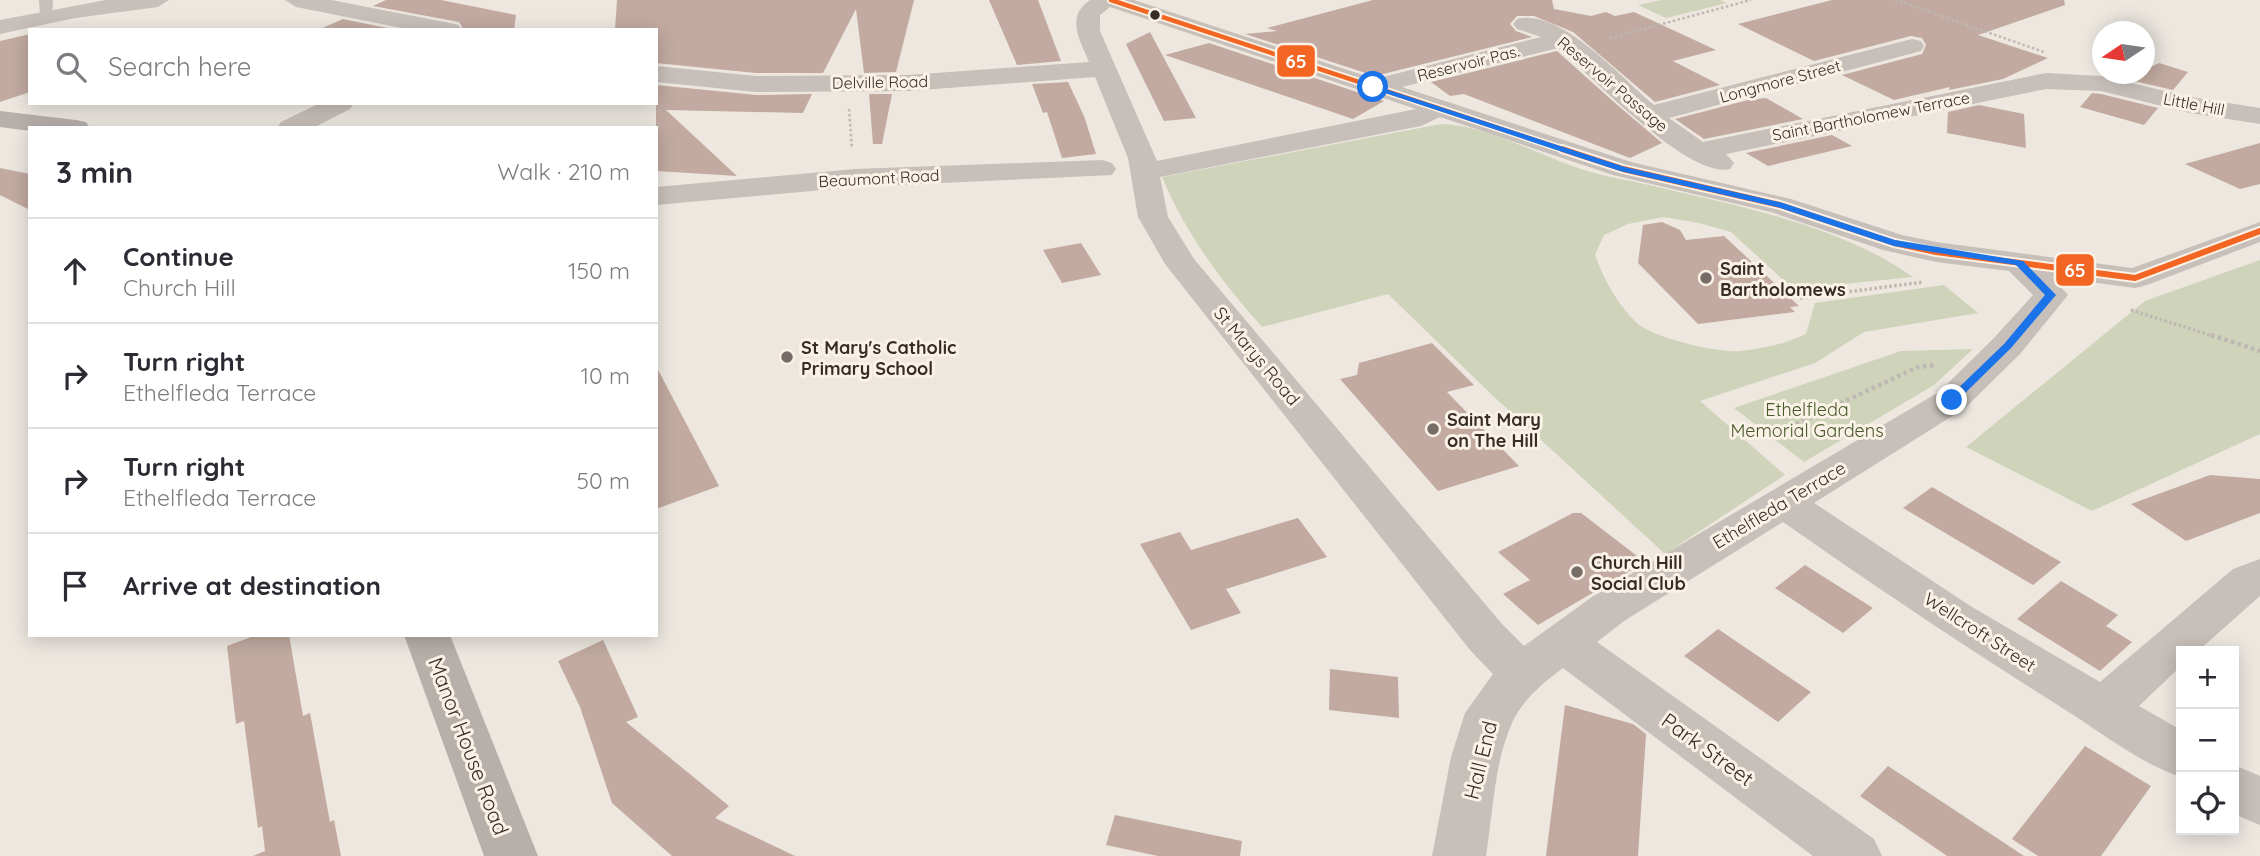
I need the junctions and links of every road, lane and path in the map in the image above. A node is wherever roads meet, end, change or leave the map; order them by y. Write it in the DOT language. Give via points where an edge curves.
graph roads {
  1 [pos="158,0"];
  2 [pos="296,0"];
  3 [pos="1109,0"];
  4 [pos="1751,0"];
  5 [pos="1895,0"];
  6 [pos="105,3"];
  7 [pos="46,8"];
  8 [pos="1525,24"];
  9 [pos="0,27"];
  10 [pos="440,28"];
  11 [pos="1568,43"];
  12 [pos="1912,47"];
  13 [pos="1104,69"];
  14 [pos="658,74"];
  15 [pos="2092,77"];
  16 [pos="2046,81"];
  17 [pos="2092,81"];
  18 [pos="847,84"];
  19 [pos="2108,84"];
  20 [pos="1373,87"];
  21 [pos="337,105"];
  22 [pos="1437,107"];
  23 [pos="1648,115"];
  24 [pos="2260,116"];
  25 [pos="0,120"];
  26 [pos="57,126"];
  27 [pos="295,126"];
  28 [pos="1696,152"];
  29 [pos="1102,169"];
  30 [pos="1143,172"];
  31 [pos="855,178"];
  32 [pos="1659,178"];
  33 [pos="658,196"];
  34 [pos="2260,231"];
  35 [pos="1894,243"];
  36 [pos="2019,263"];
  37 [pos="1934,281"];
  38 [pos="1800,298"];
  39 [pos="2121,306"];
  40 [pos="2260,351"];
  41 [pos="1941,365"];
  42 [pos="1783,430"];
  43 [pos="1783,502"];
  44 [pos="2260,575"];
  45 [pos="428,637"];
  46 [pos="1561,641"];
  47 [pos="1522,673"];
  48 [pos="2102,710"];
  49 [pos="2176,753"];
  50 [pos="2239,790"];
  51 [pos="2260,802"];
  52 [pos="511,856"];
  53 [pos="1460,856"];
  54 [pos="1855,856"];
  1 -- 6 [label="street"];
  2 -- 10 [label="street"];
  3 -- 13 [label="street, St Marys Road" via="1095,6 1085,19"];
  3 -- 20 [label="street"];
  4 -- 11 [label="path"];
  5 -- 15 [label="path" via="2065,59"];
  6 -- 7 [label="street"];
  7 -- 9 [label="street"];
  8 -- 11 [label="street, Reservoir Passage"];
  11 -- 20 [label="street, Reservoir Pas."];
  11 -- 23 [label="street, Reservoir Passage"];
  12 -- 23 [label="street, Longmore Street"];
  13 -- 18 [label="street, Delville Road"];
  13 -- 30 [label="street, St Marys Road" via="1142,158"];
  14 -- 18 [label="street, Delville Road" via="756,84"];
  16 -- 17 [label="street, Little Hill"];
  16 -- 28 [label="street, Saint Bartholomew Terrace"];
  18 -- 31 [label="path"];
  19 -- 24 [label="street, Little Hill" via="2192,106"];
  20 -- 22 [label="street"];
  21 -- 27 [label="street"];
  22 -- 30 [label="street" via="1420,118"];
  22 -- 32 [label="street"];
  23 -- 28 [label="street, Reservoir Passage"];
  25 -- 26 [label="main road"];
  28 -- 32 [label="street" via="1703,170 1695,176"];
  28 -- 35 [label="street, Reservoir Passage"];
  29 -- 31 [label="street, Beaumont Road"];
  30 -- 47 [label="street, St Marys Road" via="1153,217 1181,264 1486,637"];
  31 -- 33 [label="street, Beaumont Road"];
  32 -- 35 [label="street" via="1780,205"];
  34 -- 36 [label="street" via="2135,278"];
  35 -- 36 [label="street"];
  36 -- 43 [label="street, Ethelfleda Terrace" via="2051,295 2007,346 1952,400"];
  37 -- 38 [label="path"];
  39 -- 40 [label="path"];
  41 -- 42 [label="path" via="1918,367"];
  43 -- 46 [label="street, Ethelfleda Terrace"];
  43 -- 48 [label="street, Wellcroft Street"];
  44 -- 48 [label="street" via="2204,618"];
  45 -- 52 [label="main road, Manor House Road"];
  46 -- 47 [label="street, Ethelfleda Terrace"];
  46 -- 54 [label="street, Park Street"];
  47 -- 53 [label="street, Hall End" via="1490,713 1476,757"];
  48 -- 49 [label="street, Wellcroft Street"];
  50 -- 51 [label="street"];
}
